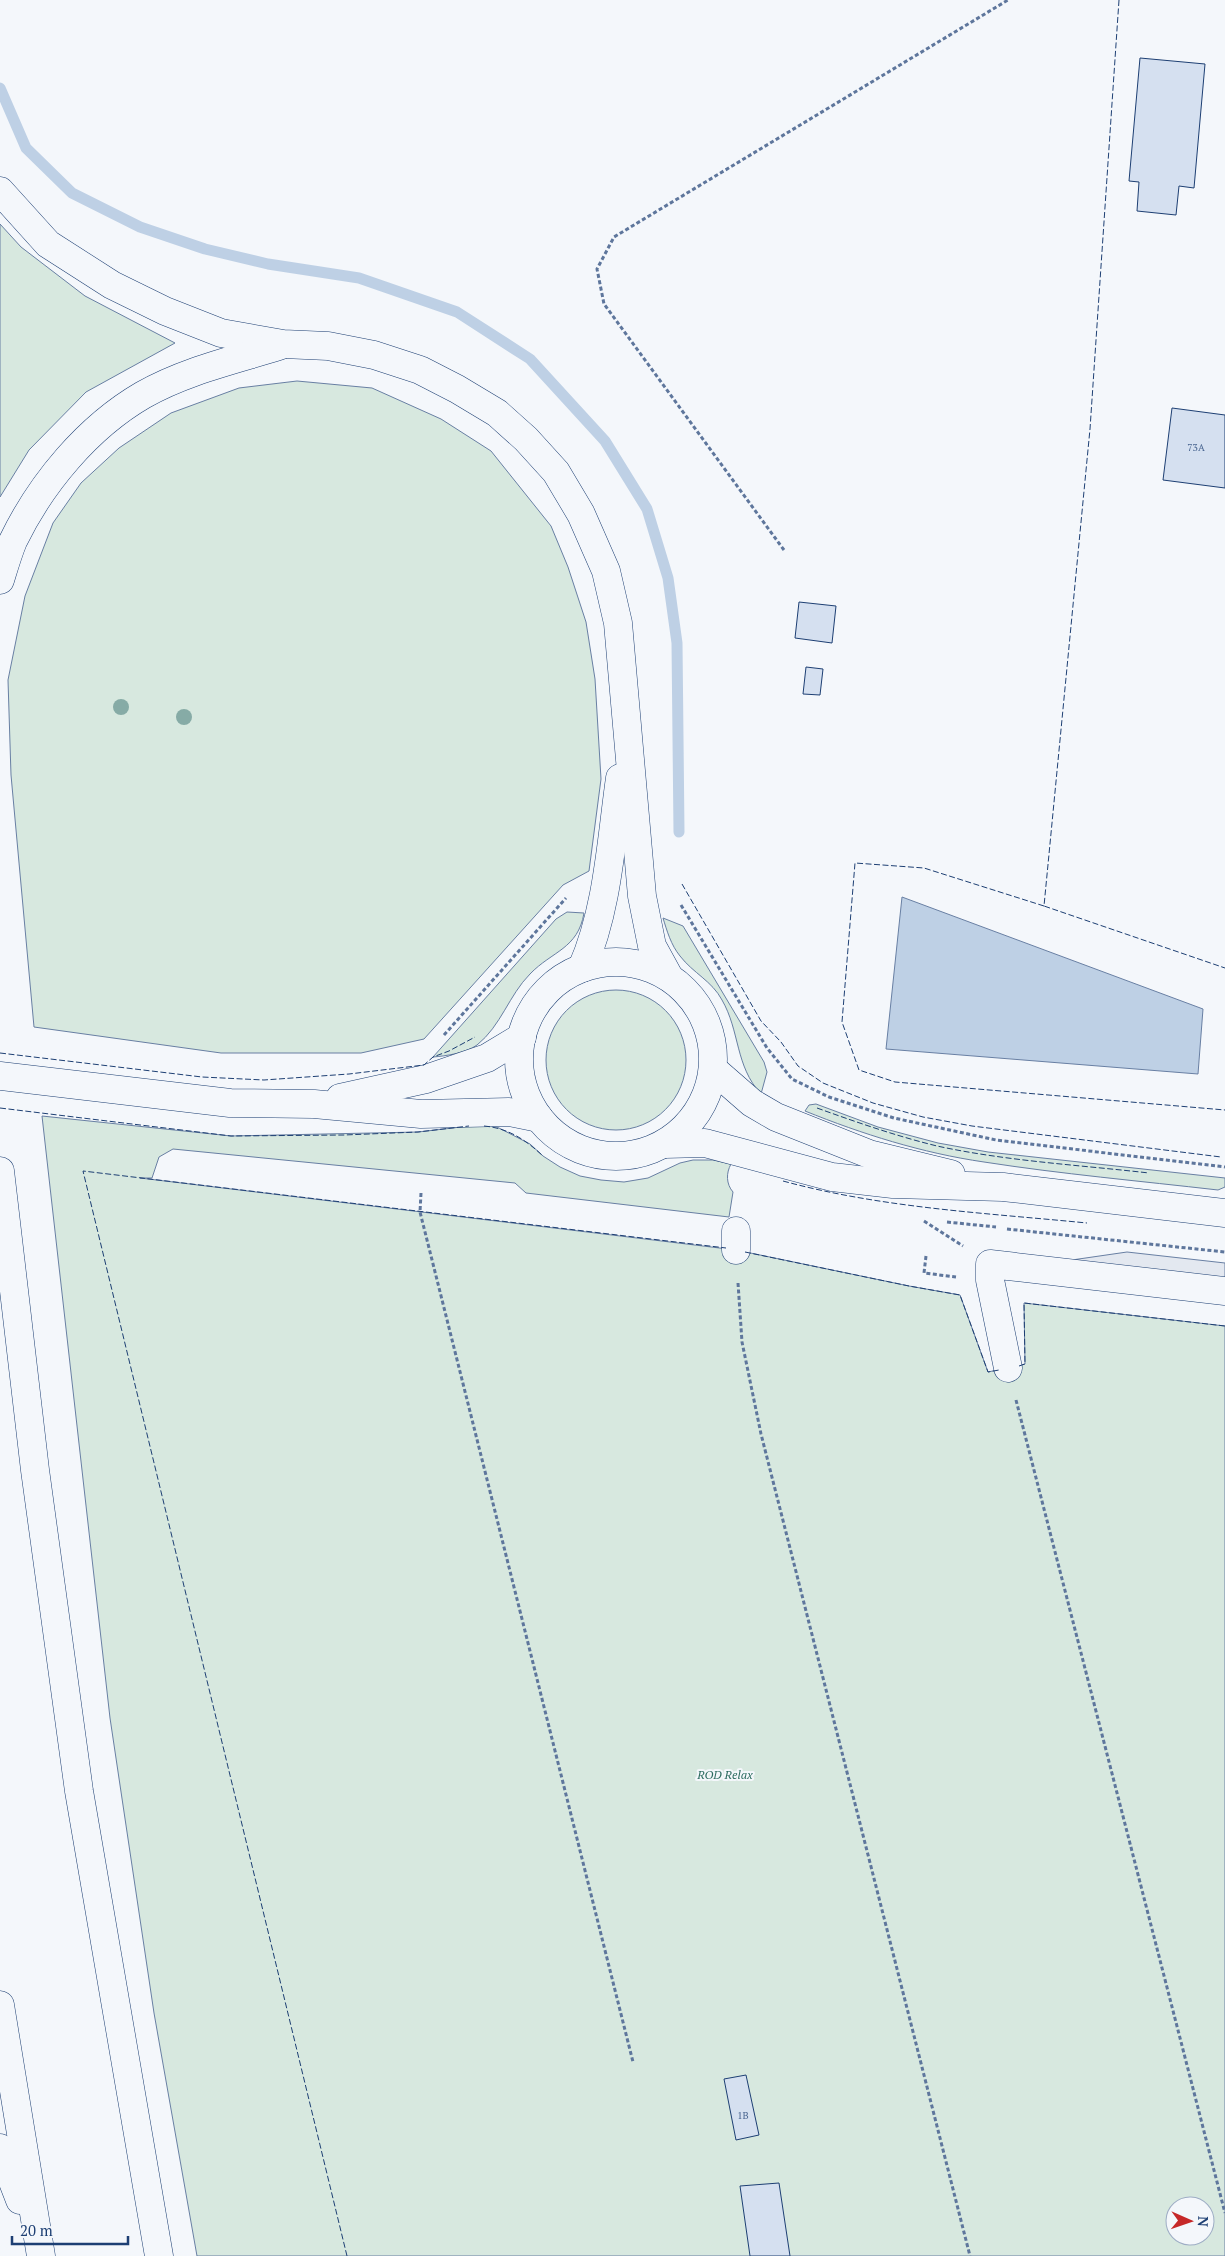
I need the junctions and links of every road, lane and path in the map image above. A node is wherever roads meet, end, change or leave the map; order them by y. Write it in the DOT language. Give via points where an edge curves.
graph roads {
  1 [pos="1008,0"];
  2 [pos="0,190"];
  3 [pos="283,344"];
  4 [pos="784,550"];
  5 [pos="0,580"];
  6 [pos="627,729"];
  7 [pos="604,894"];
  8 [pos="642,896"];
  9 [pos="582,968"];
  10 [pos="669,976"];
  11 [pos="442,1037"];
  12 [pos="522,1037"];
  13 [pos="714,1069"];
  14 [pos="0,1076"];
  15 [pos="314,1104"];
  16 [pos="539,1118"];
  17 [pos="664,1144"];
  18 [pos="1225,1167"];
  19 [pos="0,1171"];
  20 [pos="1004,1188"];
  21 [pos="422,1192"];
  22 [pos="1225,1213"];
  23 [pos="932,1221"];
  24 [pos="942,1222"];
  25 [pos="736,1240"];
  26 [pos="1225,1252"];
  27 [pos="990,1264"];
  28 [pos="1225,1290"];
  29 [pos="1008,1368"];
  30 [pos="0,2005"];
  31 [pos="633,2062"];
  32 [pos="0,2148"];
  33 [pos="1225,2213"];
  34 [pos="40,2253"];
  35 [pos="159,2256"];
  36 [pos="970,2256"];
  1 -- 4 [label="path" via="614,237 597,269 604,304"];
  2 -- 3 [label="main road" via="48,244 112,285 221,333"];
  3 -- 5 [label="main road" via="185,376 144,395 100,425 49,481 13,541"];
  3 -- 6 [label="main road" via="328,346 374,354 420,370 497,413 556,472 581,514 606,571 618,623"];
  6 -- 7 [label="main road"];
  6 -- 8 [label="main road"];
  7 -- 9 [label="main road" via="592,946"];
  7 -- 11 [label="path" via="572,891"];
  8 -- 10 [label="main road" via="652,946"];
  8 -- 18 [label="path" via="676,898 767,1048 792,1079 829,1096 894,1118 996,1140"];
  9 -- 10 [label="main road" via="604,962 626,962"];
  9 -- 12 [label="main road" via="561,979 543,995 530,1014"];
  10 -- 13 [label="main road" via="689,994 704,1016 712,1042"];
  12 -- 15 [label="main road" via="487,1058 426,1079"];
  12 -- 16 [label="main road" via="519,1058 522,1079 528,1100"];
  13 -- 17 [label="main road" via="698,1113 683,1131"];
  13 -- 20 [label="main road" via="752,1103 776,1117 869,1154"];
  14 -- 15 [label="main road" via="230,1103"];
  15 -- 16 [label="main road" via="421,1114 509,1112"];
  16 -- 17 [label="main road" via="559,1138 583,1150 610,1156 638,1154"];
  17 -- 20 [label="main road" via="705,1143 832,1177 892,1184"];
  19 -- 35 [label="main road" via="78,1791"];
  20 -- 22 [label="main road"];
  21 -- 31 [label="path" via="420,1212"];
  23 -- 27 [label="path" via="922,1220"];
  24 -- 26 [label="path"];
  25 -- 36 [label="path" via="742,1342 761,1434"];
  27 -- 28 [label="main road"];
  27 -- 29 [label="main road" via="990,1280"];
  29 -- 33 [label="path"];
  30 -- 34 [label="main road"];
  32 -- 34 [label="main road"];
}
